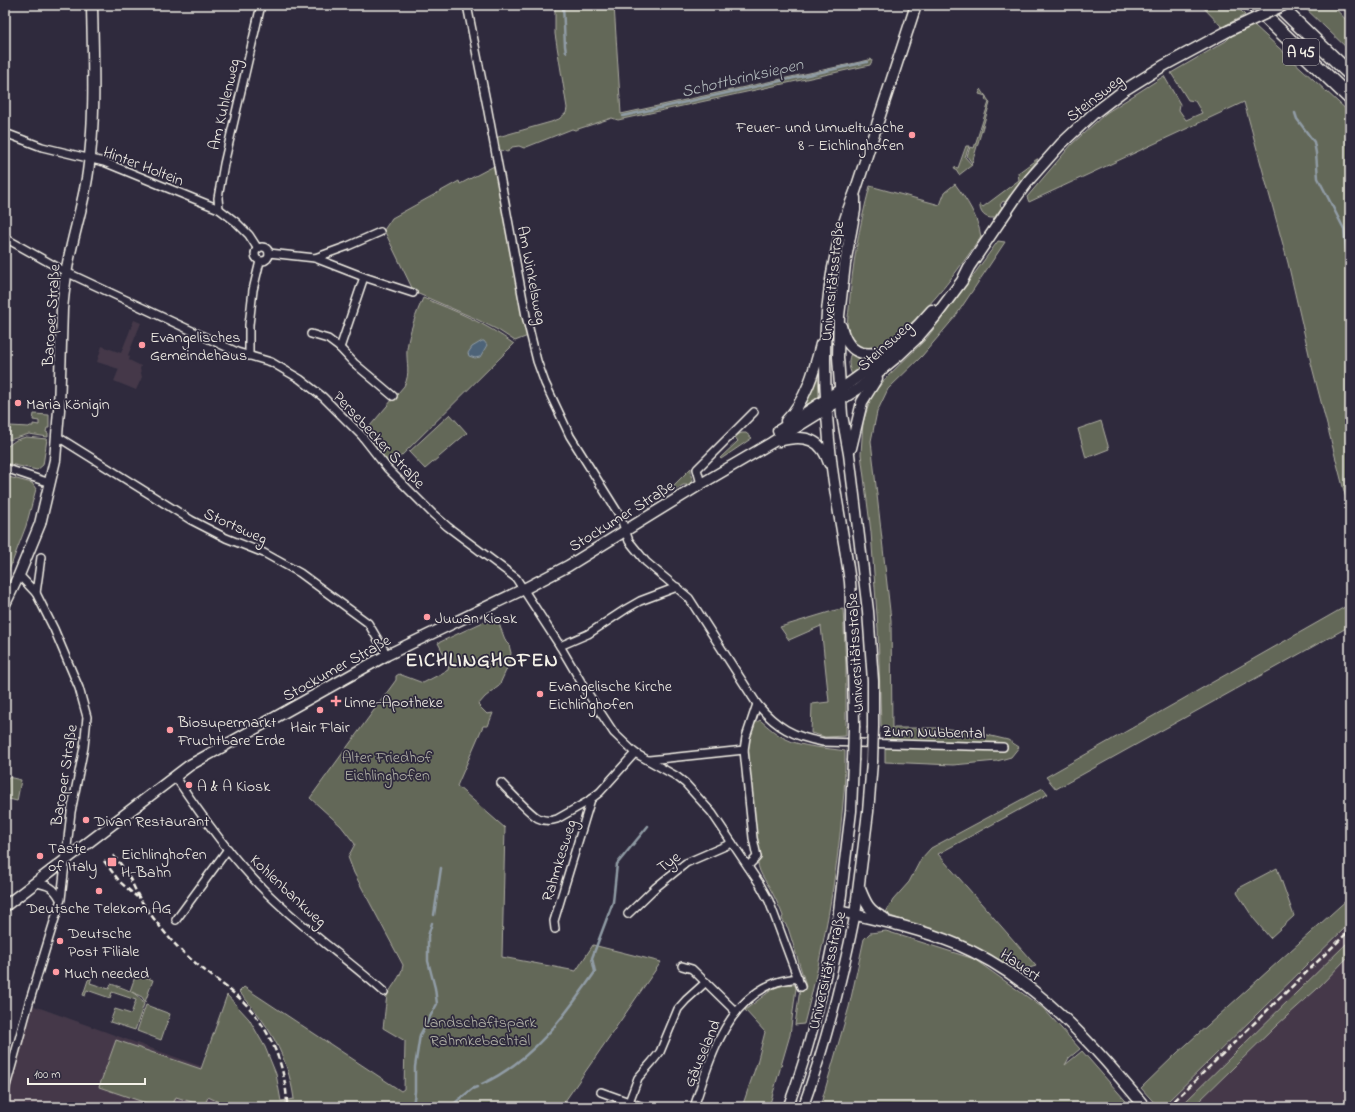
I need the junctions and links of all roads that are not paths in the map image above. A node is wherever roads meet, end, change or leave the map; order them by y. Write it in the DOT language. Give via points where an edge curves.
graph roads {
  1 [pos="92,5"];
  2 [pos="260,5"];
  3 [pos="467,5"];
  4 [pos="916,5"];
  5 [pos="1253,5"];
  6 [pos="1278,5"];
  7 [pos="1284,5"];
  8 [pos="1350,74"];
  9 [pos="1350,98"];
  10 [pos="5,133"];
  11 [pos="90,159"];
  12 [pos="855,192"];
  13 [pos="219,209"];
  14 [pos="380,232"];
  15 [pos="5,238"];
  16 [pos="258,249"];
  17 [pos="269,253"];
  18 [pos="315,258"];
  19 [pos="260,261"];
  20 [pos="969,267"];
  21 [pos="66,272"];
  22 [pos="364,277"];
  23 [pos="413,294"];
  24 [pos="839,316"];
  25 [pos="825,330"];
  26 [pos="311,334"];
  27 [pos="340,348"];
  28 [pos="892,349"];
  29 [pos="249,356"];
  30 [pos="885,368"];
  31 [pos="840,395"];
  32 [pos="393,396"];
  33 [pos="826,404"];
  34 [pos="754,412"];
  35 [pos="58,436"];
  36 [pos="770,440"];
  37 [pos="850,454"];
  38 [pos="5,468"];
  39 [pos="832,469"];
  40 [pos="50,482"];
  41 [pos="700,484"];
  42 [pos="625,531"];
  43 [pos="41,557"];
  44 [pos="19,575"];
  45 [pos="677,587"];
  46 [pos="524,589"];
  47 [pos="36,593"];
  48 [pos="5,604"];
  49 [pos="560,646"];
  50 [pos="387,655"];
  51 [pos="757,704"];
  52 [pos="1002,747"];
  53 [pos="744,750"];
  54 [pos="635,753"];
  55 [pos="649,760"];
  56 [pos="175,776"];
  57 [pos="501,783"];
  58 [pos="591,799"];
  59 [pos="732,843"];
  60 [pos="228,849"];
  61 [pos="66,860"];
  62 [pos="748,866"];
  63 [pos="36,883"];
  64 [pos="859,887"];
  65 [pos="60,899"];
  66 [pos="5,906"];
  67 [pos="839,911"];
  68 [pos="628,914"];
  69 [pos="855,915"];
  70 [pos="176,920"];
  71 [pos="897,924"];
  72 [pos="555,929"];
  73 [pos="682,966"];
  74 [pos="798,978"];
  75 [pos="706,982"];
  76 [pos="801,987"];
  77 [pos="384,992"];
  78 [pos="736,1012"];
  79 [pos="5,1090"];
  80 [pos="601,1092"];
  81 [pos="629,1102"];
  82 [pos="643,1107"];
  83 [pos="694,1107"];
  84 [pos="788,1107"];
  85 [pos="803,1107"];
  86 [pos="1145,1107"];
  1 -- 11 [label="main road, Baroper Straße" via="93,114"];
  2 -- 13 [label="street, Am Kuhlenweg" via="224,164 218,198"];
  3 -- 42 [label="street, Am Winkelsweg" via="526,316 537,361 570,436 620,516"];
  4 -- 12 [label="main road, Universitätsstraße"];
  5 -- 9 [label="highway, A 45"];
  6 -- 8 [label="highway, A 45"];
  7 -- 20 [label="main road, Steinsweg, bridge" via="1169,62 1124,91 1078,127 1028,180"];
  10 -- 11 [label="street, Hinter Holtein" via="42,147"];
  11 -- 13 [label="street, Hinter Holtein" via="104,162"];
  11 -- 21 [label="main road, Baroper Straße"];
  12 -- 24 [label="main road, Universitätsstraße" via="855,210"];
  12 -- 25 [label="main road, Universitätsstraße" via="844,220 832,270"];
  13 -- 16 [label="street, Hinter Holtein" via="249,235"];
  14 -- 18 [label="street"];
  15 -- 21 [label="street, Persebecker Straße"];
  16 -- 17 [label="street" via="265,248"];
  16 -- 19 [label="street, Hinter Holtein" via="255,256"];
  17 -- 18 [label="street"];
  17 -- 19 [label="street" via="267,260"];
  18 -- 22 [label="street"];
  19 -- 29 [label="street, Hinter Holtein" via="253,290"];
  20 -- 28 [label="main road, Steinsweg" via="926,317"];
  20 -- 30 [label="main road, Steinsweg" via="962,281 935,317"];
  21 -- 29 [label="street, Persebecker Straße"];
  21 -- 35 [label="main road, Baroper Straße" via="62,309"];
  22 -- 23 [label="street"];
  22 -- 27 [label="street"];
  24 -- 28 [label="main road" via="845,338 856,351 871,354"];
  24 -- 31 [label="main road, Universitätsstraße"];
  25 -- 33 [label="main road, Universitätsstraße"];
  25 -- 36 [label="main road" via="801,403"];
  26 -- 27 [label="street" via="328,339"];
  27 -- 32 [label="street"];
  28 -- 31 [label="main road, Steinsweg"];
  29 -- 46 [label="street, Persebecker Straße" via="271,362 304,381 323,397 362,436 418,501 448,528 516,578"];
  30 -- 31 [label="main road, Steinsweg" via="858,389"];
  30 -- 37 [label="main road" via="862,402"];
  31 -- 33 [label="main road, Stockumer Straße"];
  31 -- 37 [label="main road, Universitätsstraße"];
  33 -- 36 [label="main road, Stockumer Straße"];
  33 -- 39 [label="main road, Universitätsstraße"];
  34 -- 41 [label="street" via="697,469"];
  35 -- 40 [label="main road, Baroper Straße"];
  35 -- 50 [label="street, Stortsweg" via="191,520 276,559 300,573 368,623"];
  36 -- 39 [label="main road, Universitätsstraße" via="811,440 822,448"];
  36 -- 41 [label="main road, Stockumer Straße"];
  37 -- 64 [label="main road, Universitätsstraße, bridge" via="868,611 873,681 872,762"];
  38 -- 40 [label="street"];
  39 -- 67 [label="main road, Universitätsstraße, bridge" via="850,584 854,688 851,811"];
  40 -- 44 [label="main road, Baroper Straße" via="40,524"];
  41 -- 42 [label="main road, Stockumer Straße"];
  42 -- 45 [label="street, Zum Nubbental" via="641,557"];
  42 -- 46 [label="main road, Stockumer Straße"];
  43 -- 47 [label="street"];
  44 -- 47 [label="street, Baroper Straße"];
  44 -- 48 [label="main road"];
  45 -- 49 [label="street" via="634,604 588,634"];
  45 -- 51 [label="street, Zum Nubbental" via="692,602"];
  46 -- 49 [label="street, Persebecker Straße"];
  46 -- 50 [label="main road, Stockumer Straße"];
  47 -- 61 [label="street, Baroper Straße" via="79,688 86,713 86,730 71,812"];
  49 -- 54 [label="street, Persebecker Straße" via="606,722 616,736"];
  50 -- 56 [label="main road, Stockumer Straße" via="190,765"];
  51 -- 52 [label="street, Zum Nubbental" via="783,729 811,740"];
  51 -- 53 [label="street"];
  53 -- 55 [label="street"];
  53 -- 62 [label="street" via="757,857"];
  54 -- 55 [label="street, Persebecker Straße"];
  54 -- 58 [label="street, Rahmkesweg"];
  55 -- 59 [label="street, Persebecker Straße" via="689,787 712,813"];
  56 -- 60 [label="street, Kohlenbankweg"];
  56 -- 61 [label="main road, Stockumer Straße"];
  57 -- 58 [label="street, Rahmkesweg" via="536,816 545,820 557,819"];
  58 -- 72 [label="street, Rahmkesweg" via="554,921"];
  59 -- 62 [label="street, Persebecker Straße"];
  59 -- 68 [label="street, Tye" via="686,863"];
  60 -- 70 [label="street"];
  60 -- 77 [label="street, Kohlenbankweg" via="264,890 290,914"];
  61 -- 63 [label="main road, Stockumer Straße"];
  61 -- 65 [label="street, Baroper Straße"];
  62 -- 74 [label="street, Persebecker Straße" via="769,901"];
  63 -- 65 [label="street" via="50,886"];
  63 -- 66 [label="main road, Stockumer Straße"];
  64 -- 69 [label="main road, Universitätsstraße"];
  64 -- 71 [label="main road" via="870,909"];
  65 -- 79 [label="street, Baroper Straße"];
  67 -- 69 [label="main road, Hauert"];
  67 -- 84 [label="street, Universitätsstraße" via="811,1036"];
  69 -- 71 [label="main road, Hauert"];
  69 -- 85 [label="street, Universitätsstraße" via="830,1025"];
  71 -- 86 [label="main road, Hauert" via="956,944 1027,985 1079,1032"];
  73 -- 75 [label="street" via="692,969"];
  74 -- 76 [label="street, Persebecker Straße"];
  74 -- 78 [label="street, Gäuseland" via="770,985"];
  75 -- 78 [label="street"];
  75 -- 81 [label="street" via="678,1009 660,1052 638,1078"];
  78 -- 83 [label="street, Gäuseland" via="717,1043"];
  80 -- 81 [label="street"];
  81 -- 82 [label="street"];
}
